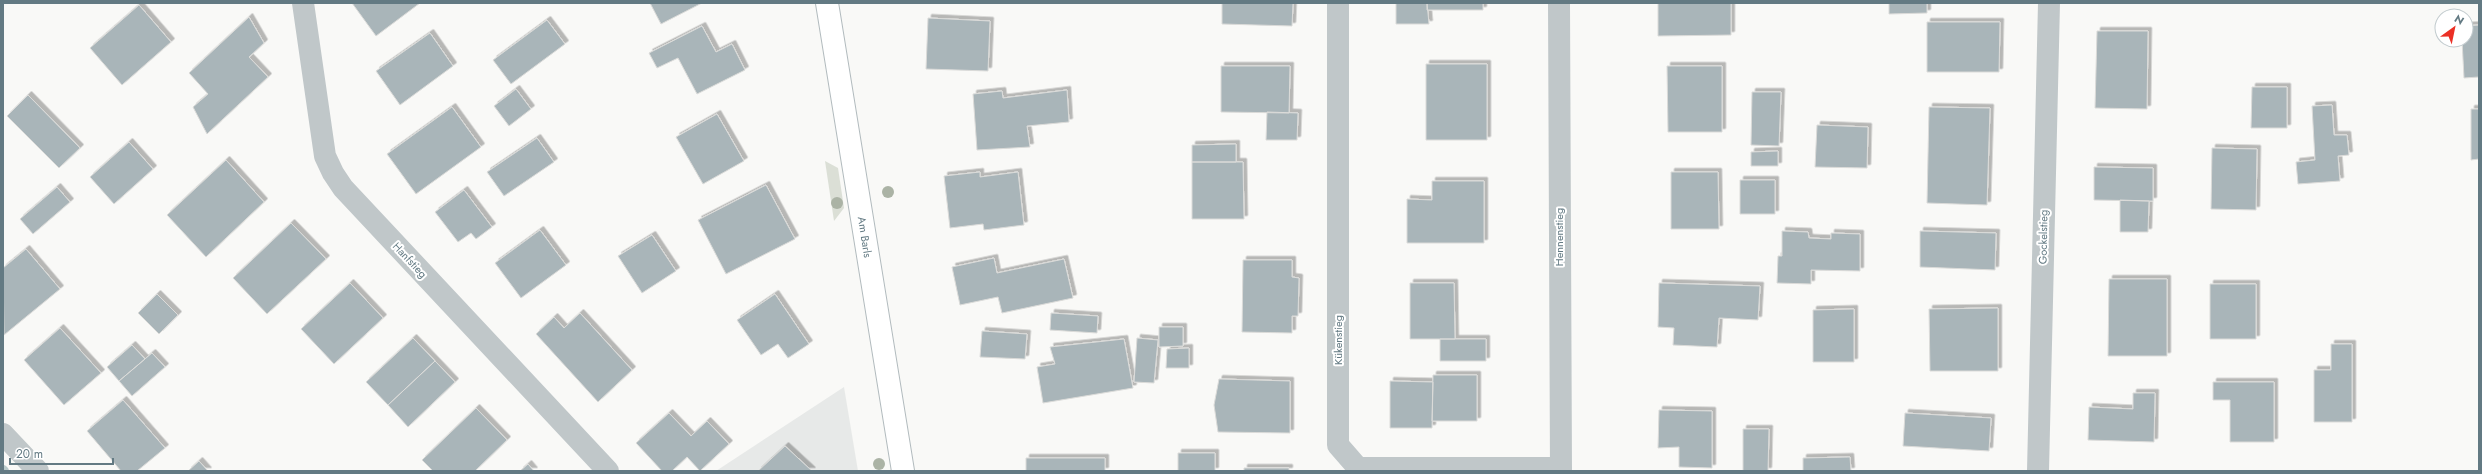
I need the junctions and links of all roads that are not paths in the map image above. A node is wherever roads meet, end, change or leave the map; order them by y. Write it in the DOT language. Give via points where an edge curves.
graph roads {
  1 [pos="303,3"];
  2 [pos="827,3"];
  3 [pos="1338,3"];
  4 [pos="1559,3"];
  5 [pos="2049,3"];
  6 [pos="3,434"];
  7 [pos="1561,469"];
  8 [pos="38,471"];
  9 [pos="608,471"];
  10 [pos="903,471"];
  11 [pos="2038,471"];
  1 -- 9 [label="street, Hanfstieg" via="325,156 332,173 343,188"];
  2 -- 10 [label="street, Am Barls"];
  3 -- 7 [label="street, Kükenstieg" via="1338,445 1358,468"];
  4 -- 7 [label="street, Hennenstieg"];
  5 -- 11 [label="street, Gockelstieg"];
  6 -- 8 [label="street"];
}
